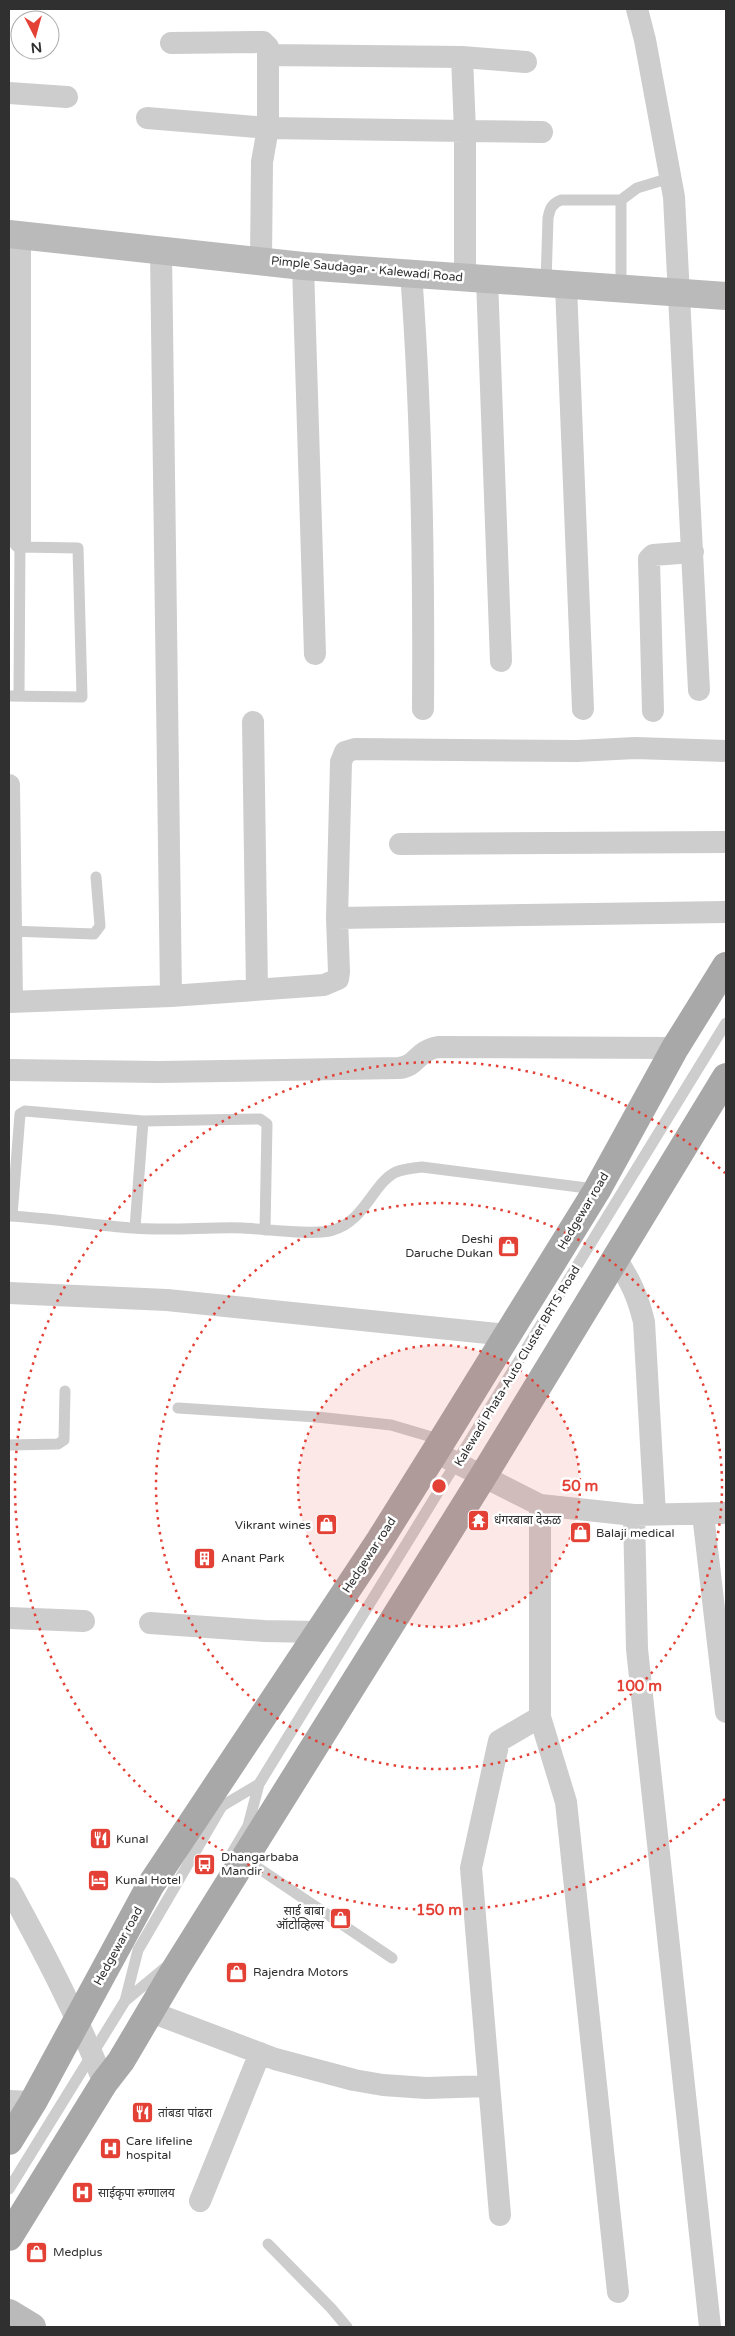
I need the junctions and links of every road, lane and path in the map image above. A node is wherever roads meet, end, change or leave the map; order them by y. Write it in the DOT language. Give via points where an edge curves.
graph roads {
  1 [pos="637,9"];
  2 [pos="170,43"];
  3 [pos="268,55"];
  4 [pos="462,57"];
  5 [pos="526,62"];
  6 [pos="9,93"];
  7 [pos="67,97"];
  8 [pos="147,118"];
  9 [pos="268,128"];
  10 [pos="465,131"];
  11 [pos="542,132"];
  12 [pos="670,178"];
  13 [pos="621,200"];
  14 [pos="14,234"];
  15 [pos="162,252"];
  16 [pos="261,260"];
  17 [pos="303,266"];
  18 [pos="411,273"];
  19 [pos="476,278"];
  20 [pos="556,284"];
  21 [pos="621,290"];
  22 [pos="679,293"];
  23 [pos="726,296"];
  24 [pos="20,544"];
  25 [pos="693,552"];
  26 [pos="14,572"];
  27 [pos="315,654"];
  28 [pos="501,661"];
  29 [pos="699,690"];
  30 [pos="14,695"];
  31 [pos="423,709"];
  32 [pos="583,709"];
  33 [pos="653,711"];
  34 [pos="253,722"];
  35 [pos="726,751"];
  36 [pos="9,785"];
  37 [pos="726,842"];
  38 [pos="400,844"];
  39 [pos="96,877"];
  40 [pos="726,912"];
  41 [pos="337,918"];
  42 [pos="10,931"];
  43 [pos="726,966"];
  44 [pos="257,989"];
  45 [pos="171,996"];
  46 [pos="10,1002"];
  47 [pos="726,1023"];
  48 [pos="675,1048"];
  49 [pos="9,1070"];
  50 [pos="726,1077"];
  51 [pos="143,1121"];
  52 [pos="597,1190"];
  53 [pos="10,1216"];
  54 [pos="135,1228"];
  55 [pos="266,1230"];
  56 [pos="616,1258"];
  57 [pos="9,1293"];
  58 [pos="507,1335"];
  59 [pos="65,1391"];
  60 [pos="178,1408"];
  61 [pos="9,1446"];
  62 [pos="445,1452"];
  63 [pos="482,1478"];
  64 [pos="540,1505"];
  65 [pos="726,1513"];
  66 [pos="703,1514"];
  67 [pos="644,1515"];
  68 [pos="9,1618"];
  69 [pos="84,1621"];
  70 [pos="150,1623"];
  71 [pos="318,1632"];
  72 [pos="726,1712"];
  73 [pos="540,1717"];
  74 [pos="259,1784"];
  75 [pos="236,1859"];
  76 [pos="9,1888"];
  77 [pos="209,1892"];
  78 [pos="392,1958"];
  79 [pos="125,2001"];
  80 [pos="151,2012"];
  81 [pos="78,2019"];
  82 [pos="260,2053"];
  83 [pos="92,2054"];
  84 [pos="104,2083"];
  85 [pos="489,2086"];
  86 [pos="21,2101"];
  87 [pos="9,2141"];
  88 [pos="9,2189"];
  89 [pos="200,2201"];
  90 [pos="500,2215"];
  91 [pos="9,2237"];
  92 [pos="268,2244"];
  93 [pos="618,2292"];
  94 [pos="9,2313"];
  95 [pos="32,2327"];
  96 [pos="347,2327"];
  97 [pos="710,2327"];
  1 -- 12 [label="street"];
  2 -- 3 [label="street" via="263,42 268,47"];
  3 -- 4 [label="street"];
  3 -- 9 [label="street"];
  4 -- 5 [label="street"];
  4 -- 10 [label="street"];
  6 -- 7 [label="street"];
  8 -- 9 [label="street"];
  9 -- 10 [label="street"];
  9 -- 16 [label="street" via="262,162"];
  10 -- 11 [label="street"];
  10 -- 19 [label="street"];
  12 -- 13 [label="lane" via="637,188"];
  12 -- 22 [label="street" via="674,197"];
  13 -- 20 [label="lane" via="561,200 550,208 548,218"];
  13 -- 21 [label="lane"];
  14 -- 15 [label="main road, Pimple Saudagar - Kalewadi Road"];
  14 -- 24 [label="street"];
  15 -- 16 [label="main road, Pimple Saudagar - Kalewadi Road"];
  15 -- 45 [label="street"];
  16 -- 17 [label="main road, Pimple Saudagar - Kalewadi Road"];
  17 -- 18 [label="main road, Pimple Saudagar - Kalewadi Road"];
  17 -- 27 [label="street"];
  18 -- 19 [label="main road, Pimple Saudagar - Kalewadi Road"];
  18 -- 31 [label="street" via="418,356 422,495"];
  19 -- 20 [label="main road, Pimple Saudagar - Kalewadi Road"];
  19 -- 28 [label="street"];
  20 -- 21 [label="main road, Pimple Saudagar - Kalewadi Road"];
  20 -- 32 [label="street"];
  21 -- 22 [label="main road, Pimple Saudagar - Kalewadi Road"];
  22 -- 23 [label="main road, Pimple Saudagar - Kalewadi Road"];
  22 -- 25 [label="street"];
  24 -- 26 [label="lane"];
  24 -- 30 [label="lane" via="78,548 82,697"];
  25 -- 29 [label="street"];
  25 -- 33 [label="street" via="653,555 648,559"];
  26 -- 30 [label="lane"];
  34 -- 44 [label="street"];
  35 -- 41 [label="street" via="635,748 577,751 356,749 345,752 342,762"];
  36 -- 42 [label="street"];
  37 -- 38 [label="street"];
  39 -- 42 [label="lane" via="100,926 94,934"];
  40 -- 41 [label="street"];
  41 -- 44 [label="street" via="338,978 324,985"];
  42 -- 46 [label="street"];
  43 -- 48 [label="main road, Hedgewar road"];
  44 -- 45 [label="street"];
  45 -- 46 [label="street"];
  47 -- 62 [label="lane, Kalewadi Phata-Auto Cluster BRTS Road"];
  48 -- 49 [label="street" via="438,1047 422,1052 412,1064 400,1068 159,1072"];
  48 -- 52 [label="main road, Hedgewar road"];
  50 -- 56 [label="main road"];
  51 -- 53 [label="lane" via="25,1111 20,1114"];
  51 -- 54 [label="lane"];
  51 -- 55 [label="lane" via="260,1119 267,1124"];
  52 -- 55 [label="lane" via="422,1167 396,1172 349,1223 333,1231"];
  52 -- 58 [label="main road, Hedgewar road"];
  53 -- 54 [label="lane"];
  54 -- 55 [label="lane"];
  56 -- 63 [label="main road"];
  56 -- 67 [label="street" via="631,1280 644,1322"];
  57 -- 58 [label="street" via="168,1300"];
  58 -- 62 [label="main road, Hedgewar road"];
  59 -- 61 [label="lane" via="64,1440 58,1444"];
  60 -- 62 [label="lane" via="391,1425"];
  62 -- 63 [label="street"];
  62 -- 71 [label="main road, Hedgewar road"];
  62 -- 74 [label="lane, Kalewadi Phata-Auto Cluster BRTS Road"];
  63 -- 64 [label="street"];
  63 -- 75 [label="main road"];
  64 -- 67 [label="street"];
  64 -- 73 [label="street"];
  65 -- 66 [label="street"];
  66 -- 67 [label="street"];
  66 -- 72 [label="street"];
  67 -- 97 [label="street" via="637,1649"];
  68 -- 69 [label="street"];
  70 -- 71 [label="street"];
  71 -- 81 [label="main road, Hedgewar road" via="150,1886"];
  73 -- 85 [label="street" via="499,1741 471,1868"];
  73 -- 93 [label="street" via="566,1802"];
  74 -- 75 [label="lane, Kalewadi Phata-Auto Cluster BRTS Road"];
  74 -- 79 [label="lane, Kalewadi Phata-Auto Cluster BRTS Road" via="222,1806 138,1950"];
  75 -- 78 [label="lane"];
  75 -- 80 [label="main road"];
  76 -- 81 [label="street"];
  77 -- 79 [label="lane, Kalewadi Phata-Auto Cluster BRTS Road" via="166,1967"];
  79 -- 83 [label="lane, Kalewadi Phata-Auto Cluster BRTS Road"];
  80 -- 82 [label="street"];
  80 -- 84 [label="main road"];
  81 -- 83 [label="street"];
  81 -- 86 [label="main road, Hedgewar road"];
  82 -- 85 [label="street" via="383,2085 426,2088"];
  82 -- 89 [label="street"];
  83 -- 84 [label="street"];
  83 -- 88 [label="lane, Kalewadi Phata-Auto Cluster BRTS Road"];
  84 -- 91 [label="main road"];
  85 -- 90 [label="street"];
  86 -- 87 [label="main road, Hedgewar road"];
  92 -- 96 [label="lane"];
  94 -- 95 [label="main road"];
}
